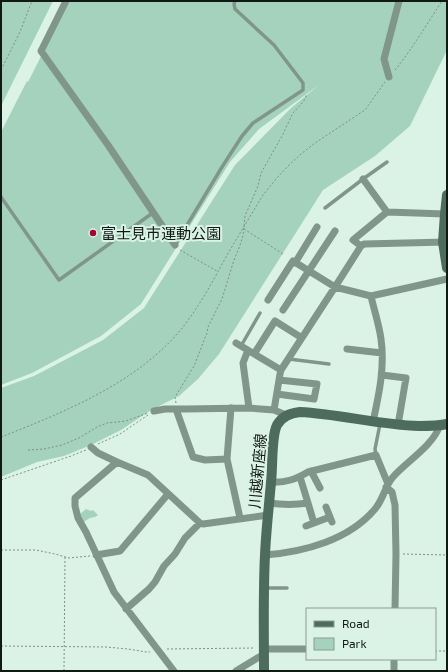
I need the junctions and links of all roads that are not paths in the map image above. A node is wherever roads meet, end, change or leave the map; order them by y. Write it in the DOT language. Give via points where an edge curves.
graph roads {
  1 [pos="66,1"];
  2 [pos="236,1"];
  3 [pos="399,1"];
  4 [pos="389,77"];
  5 [pos="387,162"];
  6 [pos="363,179"];
  7 [pos="447,195"];
  8 [pos="1,197"];
  9 [pos="325,208"];
  10 [pos="154,212"];
  11 [pos="387,212"];
  12 [pos="444,214"];
  13 [pos="317,227"];
  14 [pos="335,231"];
  15 [pos="445,242"];
  16 [pos="361,246"];
  17 [pos="177,247"];
  18 [pos="295,263"];
  19 [pos="447,268"];
  20 [pos="309,271"];
  21 [pos="447,279"];
  22 [pos="335,288"];
  23 [pos="371,296"];
  24 [pos="268,300"];
  25 [pos="283,310"];
  26 [pos="260,313"];
  27 [pos="302,338"];
  28 [pos="238,344"];
  29 [pos="347,349"];
  30 [pos="251,352"];
  31 [pos="382,353"];
  32 [pos="289,359"];
  33 [pos="328,364"];
  34 [pos="281,370"];
  35 [pos="382,375"];
  36 [pos="279,380"];
  37 [pos="277,394"];
  38 [pos="231,408"];
  39 [pos="249,408"];
  40 [pos="176,409"];
  41 [pos="274,410"];
  42 [pos="154,411"];
  43 [pos="286,415"];
  44 [pos="377,422"];
  45 [pos="398,425"];
  46 [pos="444,425"];
  47 [pos="91,447"];
  48 [pos="376,455"];
  49 [pos="227,459"];
  50 [pos="117,462"];
  51 [pos="311,471"];
  52 [pos="300,477"];
  53 [pos="271,482"];
  54 [pos="387,486"];
  55 [pos="320,488"];
  56 [pos="168,494"];
  57 [pos="269,503"];
  58 [pos="308,503"];
  59 [pos="326,507"];
  60 [pos="268,515"];
  61 [pos="240,518"];
  62 [pos="200,523"];
  63 [pos="314,523"];
  64 [pos="306,526"];
  65 [pos="96,555"];
  66 [pos="265,555"];
  67 [pos="264,588"];
  68 [pos="287,588"];
  69 [pos="395,608"];
  70 [pos="126,609"];
  71 [pos="306,649"];
  72 [pos="264,652"];
  73 [pos="394,660"];
  74 [pos="174,671"];
  75 [pos="236,671"];
  76 [pos="264,671"];
  77 [pos="394,671"];
  1 -- 10 [label="street" via="41,51"];
  2 -- 17 [label="lane" via="235,9 274,45 303,83 303,90 253,123 242,136"];
  3 -- 4 [label="street" via="384,59"];
  5 -- 6 [label="lane"];
  6 -- 9 [label="lane"];
  6 -- 11 [label="street"];
  7 -- 12 [label="main road"];
  8 -- 10 [label="lane" via="58,280"];
  10 -- 17 [label="street"];
  11 -- 12 [label="street"];
  11 -- 16 [label="street" via="353,240"];
  12 -- 15 [label="main road"];
  13 -- 18 [label="street"];
  14 -- 20 [label="street"];
  15 -- 16 [label="street"];
  15 -- 19 [label="main road"];
  16 -- 22 [label="street"];
  18 -- 20 [label="street"];
  18 -- 24 [label="street" via="293,261"];
  20 -- 22 [label="street"];
  20 -- 25 [label="street"];
  21 -- 23 [label="street"];
  22 -- 23 [label="street"];
  22 -- 27 [label="street"];
  23 -- 31 [label="street"];
  26 -- 28 [label="lane"];
  27 -- 30 [label="street" via="275,321"];
  27 -- 32 [label="street"];
  28 -- 30 [label="street"];
  29 -- 31 [label="street"];
  30 -- 34 [label="street"];
  30 -- 39 [label="street" via="243,364"];
  31 -- 35 [label="street"];
  32 -- 33 [label="lane"];
  32 -- 34 [label="street"];
  34 -- 36 [label="street"];
  35 -- 44 [label="street"];
  35 -- 45 [label="street" via="406,378"];
  36 -- 37 [label="street"];
  36 -- 37 [label="street" via="317,384 314,399"];
  37 -- 41 [label="street"];
  38 -- 39 [label="street"];
  38 -- 40 [label="street"];
  38 -- 49 [label="street"];
  39 -- 41 [label="street"];
  40 -- 42 [label="street"];
  40 -- 49 [label="street" via="193,456 206,460"];
  41 -- 43 [label="street"];
  43 -- 44 [label="main road" via="309,412"];
  43 -- 53 [label="main road, 川越新座線" via="275,430"];
  44 -- 45 [label="main road"];
  44 -- 48 [label="lane"];
  45 -- 46 [label="main road"];
  46 -- 54 [label="street" via="430,442 392,477"];
  47 -- 50 [label="street"];
  48 -- 51 [label="street"];
  48 -- 54 [label="street"];
  49 -- 61 [label="street"];
  50 -- 56 [label="street" via="148,475"];
  50 -- 65 [label="street" via="75,498 78,518"];
  51 -- 52 [label="street"];
  51 -- 55 [label="street"];
  52 -- 53 [label="street" via="284,482"];
  52 -- 58 [label="street"];
  53 -- 57 [label="main road, 川越新座線"];
  54 -- 66 [label="street" via="376,508 357,527 324,543 283,554"];
  54 -- 69 [label="street" via="392,492 395,505"];
  56 -- 62 [label="street"];
  56 -- 65 [label="street" via="120,551"];
  57 -- 58 [label="street"];
  57 -- 60 [label="main road, 川越新座線"];
  58 -- 63 [label="street"];
  59 -- 63 [label="street" via="331,520"];
  60 -- 61 [label="street"];
  60 -- 66 [label="main road, 川越新座線"];
  61 -- 62 [label="street"];
  62 -- 70 [label="street" via="185,538 149,589"];
  63 -- 64 [label="street"];
  65 -- 70 [label="street" via="114,592"];
  66 -- 67 [label="main road, 川越新座線"];
  67 -- 68 [label="lane"];
  67 -- 72 [label="main road, 川越新座線"];
  70 -- 74 [label="street"];
  71 -- 72 [label="street"];
  72 -- 75 [label="street"];
  72 -- 76 [label="main road, 川越新座線"];
  73 -- 77 [label="street"];
}
